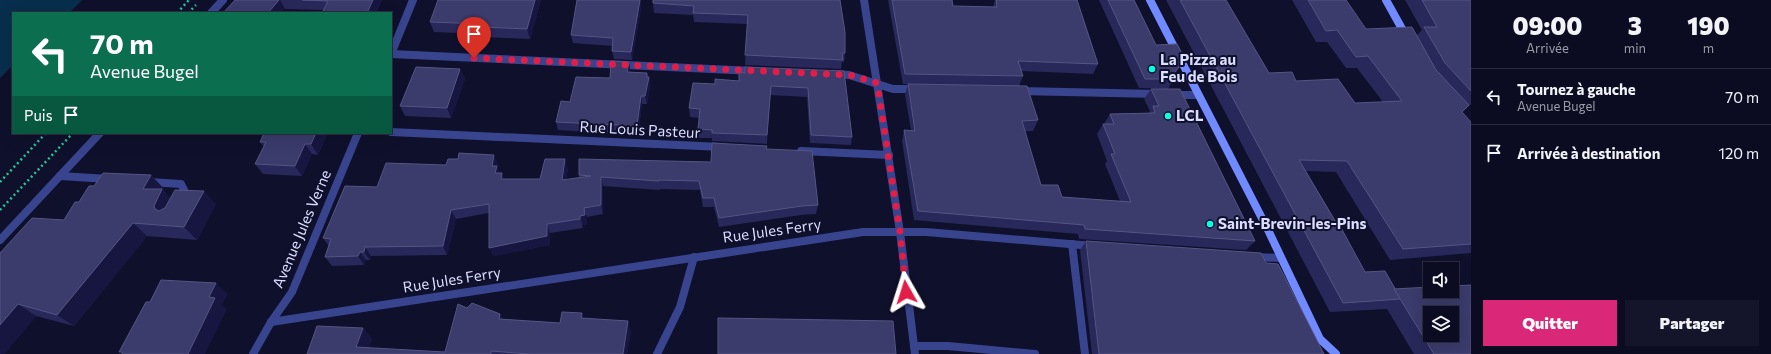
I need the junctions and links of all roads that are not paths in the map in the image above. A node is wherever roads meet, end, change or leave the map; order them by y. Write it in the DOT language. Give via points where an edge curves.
graph roads {
  1 [pos="223,0"];
  2 [pos="413,0"];
  3 [pos="864,0"];
  4 [pos="1150,0"];
  5 [pos="1386,0"];
  6 [pos="212,12"];
  7 [pos="1411,46"];
  8 [pos="392,52"];
  9 [pos="392,54"];
  10 [pos="762,71"];
  11 [pos="826,74"];
  12 [pos="877,83"];
  13 [pos="925,90"];
  14 [pos="1012,91"];
  15 [pos="1198,95"];
  16 [pos="392,132"];
  17 [pos="99,134"];
  18 [pos="358,134"];
  19 [pos="730,148"];
  20 [pos="793,151"];
  21 [pos="889,155"];
  22 [pos="60,176"];
  23 [pos="121,180"];
  24 [pos="144,182"];
  25 [pos="180,206"];
  26 [pos="900,232"];
  27 [pos="0,240"];
  28 [pos="1072,244"];
  29 [pos="1104,247"];
  30 [pos="694,257"];
  31 [pos="1247,257"];
  32 [pos="1281,258"];
  33 [pos="271,322"];
  34 [pos="914,350"];
  35 [pos="253,354"];
  36 [pos="657,354"];
  37 [pos="1035,354"];
  38 [pos="1085,354"];
  39 [pos="1336,354"];
  1 -- 6 [label="street"];
  2 -- 8 [label="street"];
  3 -- 12 [label="street"];
  4 -- 15 [label="street"];
  5 -- 7 [label="street"];
  9 -- 10 [label="street"];
  11 -- 12 [label="street" via="850,75"];
  12 -- 13 [label="street" via="893,89"];
  12 -- 21 [label="street"];
  14 -- 15 [label="street"];
  15 -- 32 [label="street"];
  16 -- 19 [label="street, Rue Louis Pasteur"];
  17 -- 22 [label="street"];
  18 -- 33 [label="street, Avenue Jules Verne" via="292,292"];
  20 -- 21 [label="street"];
  21 -- 26 [label="street"];
  22 -- 23 [label="street"];
  22 -- 27 [label="street"];
  24 -- 25 [label="street" via="182,184 186,194"];
  26 -- 28 [label="street, Rue Jules Ferry"];
  26 -- 30 [label="street, Rue Jules Ferry" via="863,232"];
  26 -- 34 [label="street"];
  28 -- 29 [label="street, Rue Jules Ferry"];
  28 -- 38 [label="street"];
  30 -- 33 [label="street, Rue Jules Ferry"];
  30 -- 36 [label="street" via="682,304"];
  31 -- 32 [label="street"];
  32 -- 39 [label="street" via="1320,339"];
  33 -- 35 [label="street, Avenue Jules Verne"];
  34 -- 37 [label="street" via="948,346"];
}
